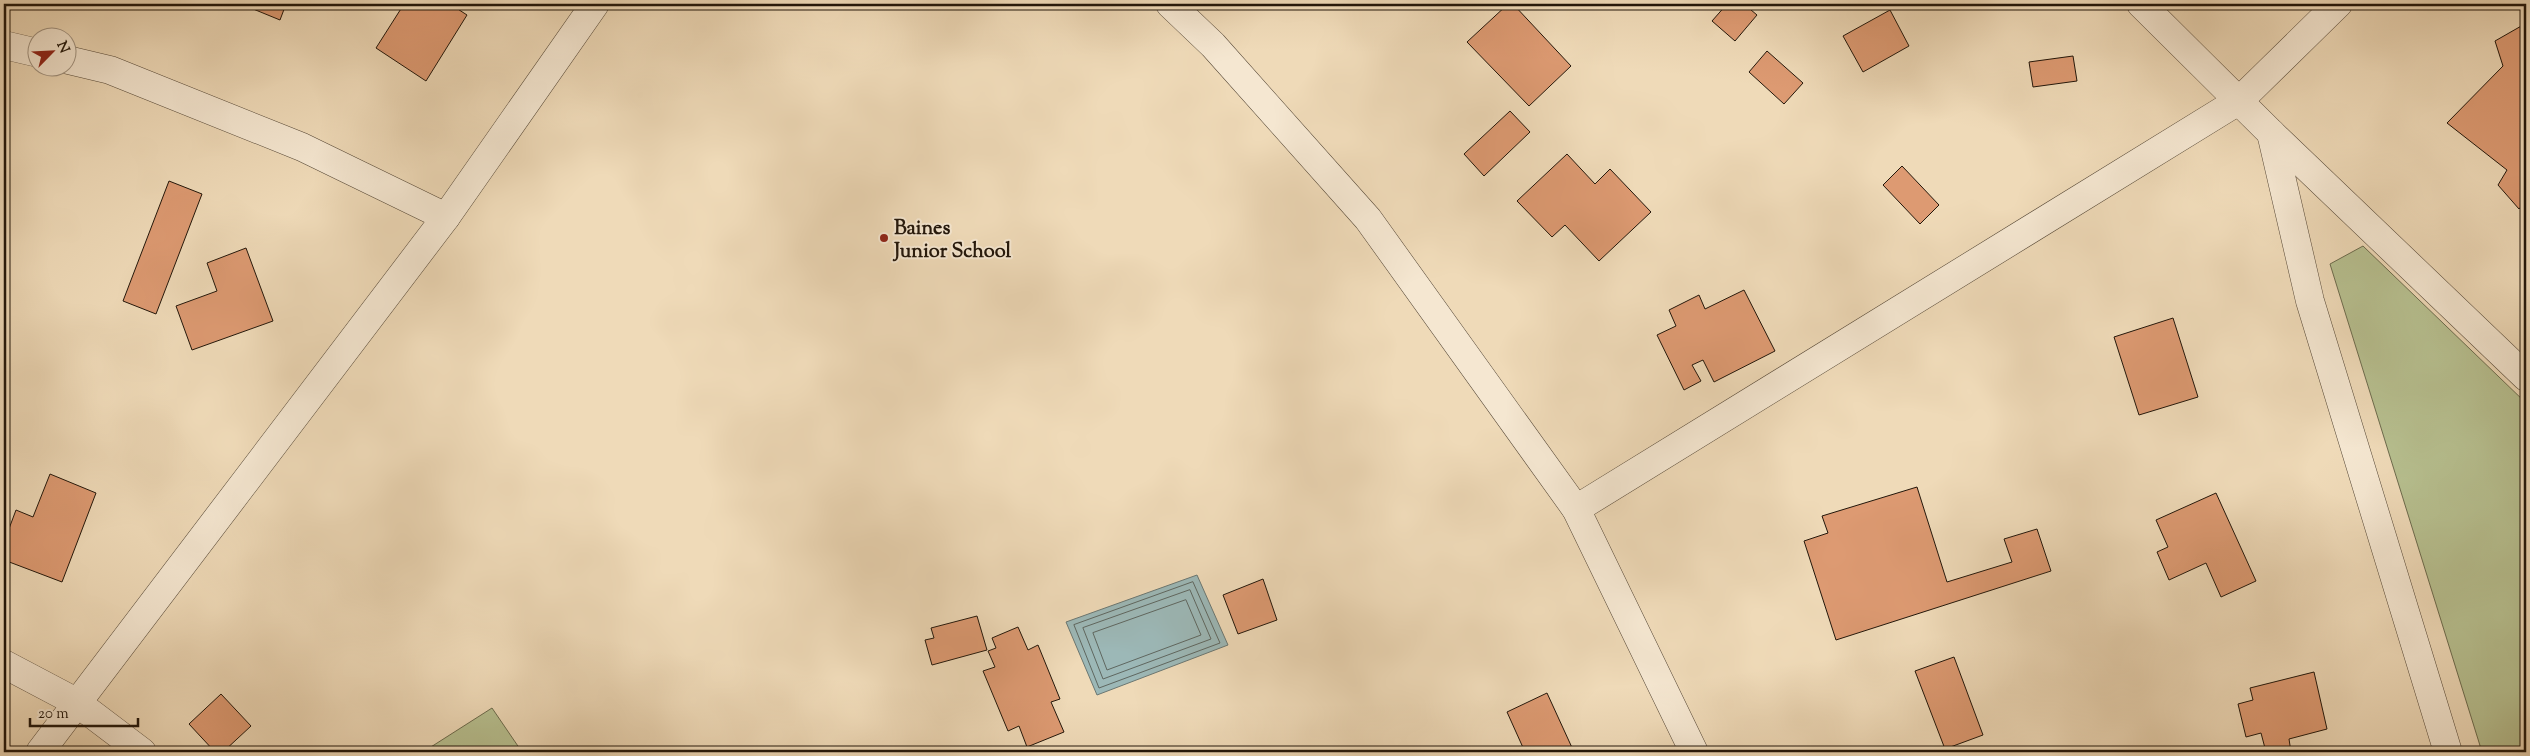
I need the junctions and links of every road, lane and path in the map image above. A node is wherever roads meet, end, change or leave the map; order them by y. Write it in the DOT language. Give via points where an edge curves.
graph roads {
  1 [pos="595,4"];
  2 [pos="1170,4"];
  3 [pos="2141,4"];
  4 [pos="2338,4"];
  5 [pos="4,45"];
  6 [pos="28,51"];
  7 [pos="78,62"];
  8 [pos="2240,100"];
  9 [pos="2271,133"];
  10 [pos="446,217"];
  11 [pos="2526,377"];
  12 [pos="1576,509"];
  13 [pos="4,664"];
  14 [pos="76,702"];
  15 [pos="40,752"];
  16 [pos="142,752"];
  17 [pos="1694,752"];
  18 [pos="2448,752"];
  1 -- 10 [label="street"];
  2 -- 12 [label="street" via="1213,45 1368,219"];
  3 -- 8 [label="street"];
  4 -- 8 [label="street"];
  5 -- 6 [label="street"];
  7 -- 10 [label="street" via="110,70 302,147"];
  8 -- 9 [label="street"];
  8 -- 12 [label="street"];
  9 -- 11 [label="street"];
  9 -- 18 [label="street" via="2310,301"];
  10 -- 14 [label="street"];
  12 -- 17 [label="street"];
  13 -- 14 [label="street"];
  14 -- 15 [label="street"];
  14 -- 16 [label="street"];
}
